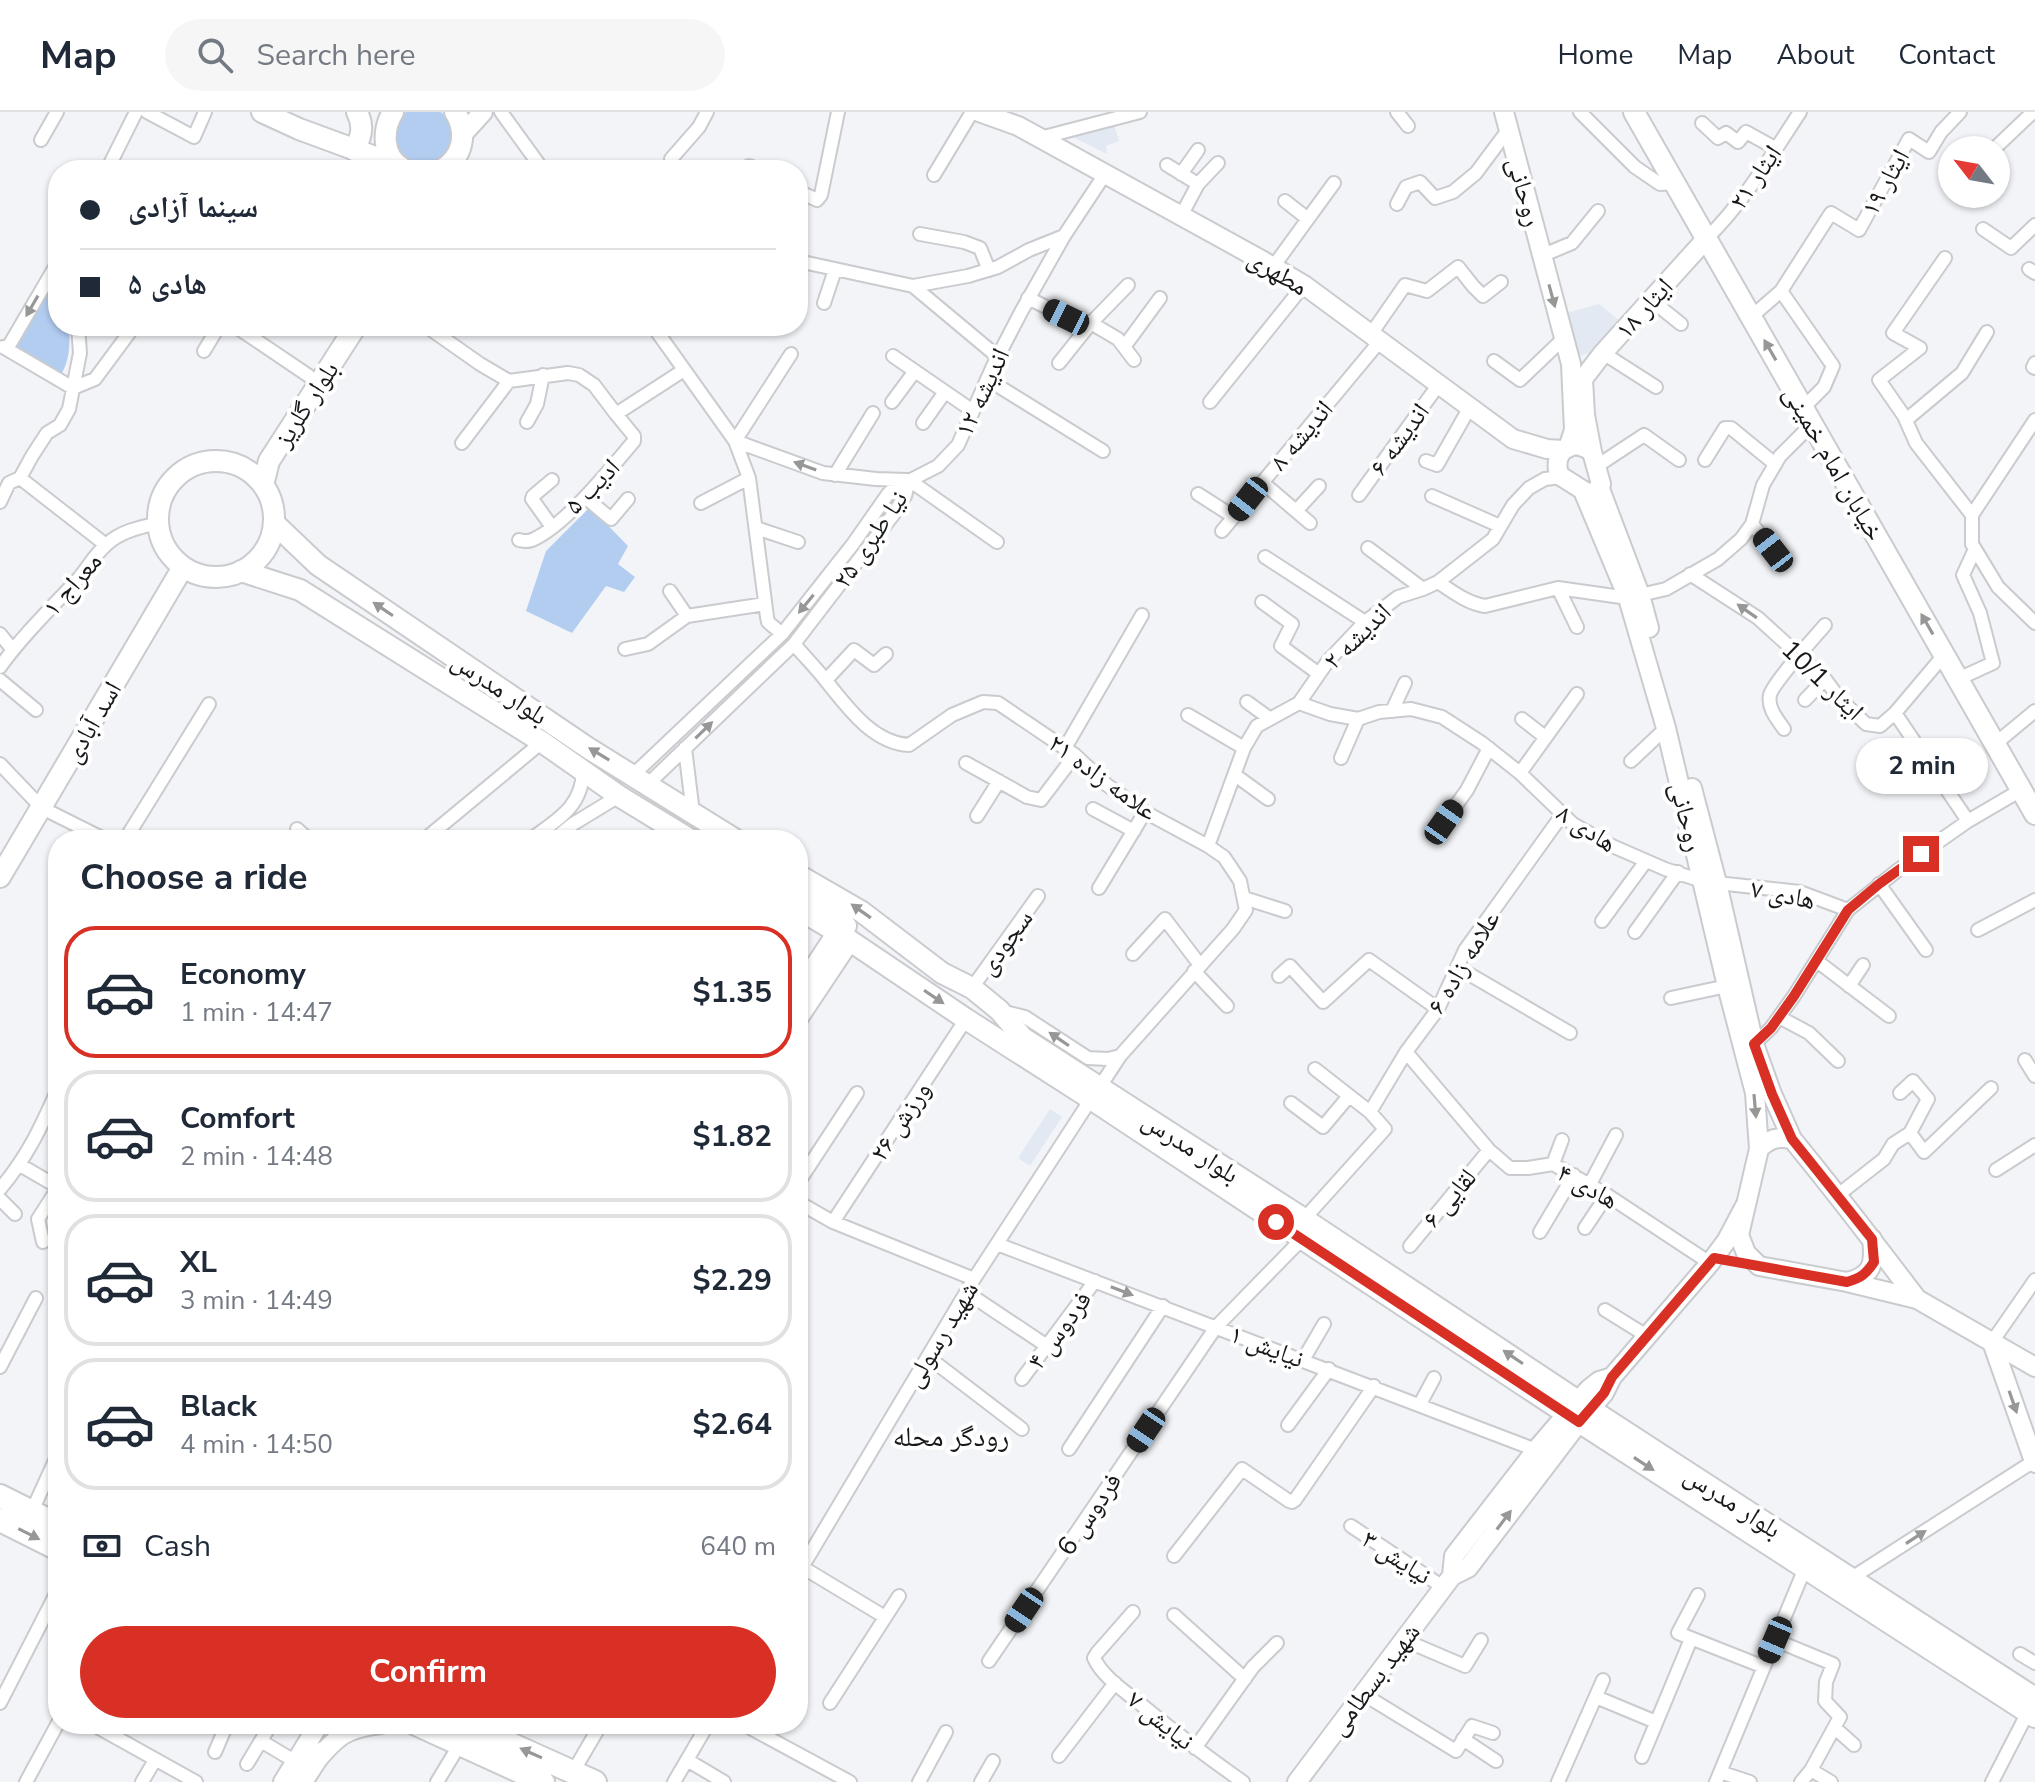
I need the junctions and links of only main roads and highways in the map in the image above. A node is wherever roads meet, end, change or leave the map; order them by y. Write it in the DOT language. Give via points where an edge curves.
graph roads {
  1 [pos="262,112"];
  2 [pos="357,112"];
  3 [pos="393,112"];
  4 [pos="455,112"];
  5 [pos="483,112"];
  6 [pos="979,112"];
  7 [pos="1634,112"];
  8 [pos="1506,121"];
  9 [pos="463,134"];
  10 [pos="354,150"];
  11 [pos="379,160"];
  12 [pos="395,160"];
  13 [pos="454,160"];
  14 [pos="1706,239"];
  15 [pos="335,336"];
  16 [pos="350,336"];
  17 [pos="1603,353"];
  18 [pos="1571,359"];
  19 [pos="1513,439"];
  20 [pos="1565,449"];
  21 [pos="1594,459"];
  22 [pos="229,462"];
  23 [pos="1560,476"];
  24 [pos="263,485"];
  25 [pos="1592,491"];
  26 [pos="274,523"];
  27 [pos="183,567"];
  28 [pos="241,571"];
  29 [pos="1634,597"];
  30 [pos="2035,814"];
  31 [pos="675,830"];
  32 [pos="720,830"];
  33 [pos="0,877"];
  34 [pos="808,881"];
  35 [pos="1710,882"];
  36 [pos="808,895"];
  37 [pos="808,914"];
  38 [pos="845,934"];
  39 [pos="1723,941"];
  40 [pos="942,973"];
  41 [pos="808,979"];
  42 [pos="808,1001"];
  43 [pos="1095,1093"];
  44 [pos="1792,1139"];
  45 [pos="1759,1149"];
  46 [pos="1745,1206"];
  47 [pos="1872,1239"];
  48 [pos="1712,1260"];
  49 [pos="1759,1266"];
  50 [pos="1847,1282"];
  51 [pos="1917,1299"];
  52 [pos="1992,1342"];
  53 [pos="2035,1367"];
  54 [pos="1578,1411"];
  55 [pos="2035,1462"];
  56 [pos="0,1496"];
  57 [pos="0,1520"];
  58 [pos="48,1520"];
  59 [pos="48,1544"];
  60 [pos="1448,1582"];
  61 [pos="2033,1709"];
  62 [pos="307,1734"];
  63 [pos="315,1734"];
  64 [pos="329,1734"];
  65 [pos="344,1734"];
  66 [pos="474,1734"];
  67 [pos="478,1734"];
  68 [pos="306,1756"];
  69 [pos="283,1782"];
  70 [pos="303,1782"];
  71 [pos="543,1782"];
  72 [pos="595,1782"];
  73 [pos="1297,1782"];
  1 -- 10 [label="main road"];
  2 -- 10 [label="main road" via="362,132"];
  3 -- 12 [label="main road" via="385,140"];
  4 -- 9 [label="main road"];
  5 -- 9 [label="main road"];
  6 -- 19 [label="main road, مطهری" via="1018,126 1304,285"];
  7 -- 14 [label="main road, خیابان امام خمینی"];
  8 -- 18 [label="main road, روحانی, one-way"];
  9 -- 13 [label="main road"];
  10 -- 11 [label="main road"];
  14 -- 17 [label="main road, ایثار ۱۸"];
  30 -- 14 [label="main road, خیابان امام خمینی, one-way"];
  15 -- 22 [label="main road, بلوار گلریز" via="258,453"];
  16 -- 24 [label="main road, بلوار گلریز" via="269,461"];
  17 -- 18 [label="main road, ایثار ۱۸"];
  17 -- 18 [label="main road"];
  18 -- 20 [label="main road" via="1574,430"];
  18 -- 21 [label="main road"];
  19 -- 20 [label="main road, مطهری"];
  19 -- 23 [label="main road"];
  20 -- 21 [label="main road" via="1583,446"];
  20 -- 23 [label="main road" via="1557,464"];
  21 -- 25 [label="main road" via="1601,478"];
  22 -- 24 [label="main road"];
  22 -- 27 [label="main road" via="212,461 182,471 163,496 163,542"];
  23 -- 25 [label="main road"];
  24 -- 26 [label="main road"];
  25 -- 29 [label="main road, روحانی"];
  26 -- 28 [label="main road" via="264,551"];
  32 -- 26 [label="main road, بلوار مدرس, one-way" via="588,748 318,565"];
  27 -- 28 [label="main road" via="212,577"];
  27 -- 33 [label="main road, اسد آبادی"];
  28 -- 31 [label="main road, بلوار مدرس" via="300,590"];
  29 -- 35 [label="main road, روحانی"];
  29 -- 35 [label="main road, روحانی"];
  40 -- 34 [label="main road, بلوار مدرس, one-way" via="862,912"];
  35 -- 39 [label="main road, روحانی"];
  36 -- 38 [label="main road"];
  37 -- 38 [label="main road, بلوار مدرس"];
  38 -- 40 [label="main road"];
  38 -- 41 [label="main road"];
  38 -- 42 [label="main road"];
  38 -- 43 [label="main road, بلوار مدرس, one-way" via="966,1019"];
  39 -- 44 [label="main road, روحانی" via="1754,1044"];
  39 -- 45 [label="main road, روحانی, one-way" via="1727,986 1755,1093"];
  40 -- 43 [label="main road, بلوار مدرس" via="972,988 1023,1038"];
  43 -- 54 [label="main road, بلوار مدرس"];
  44 -- 45 [label="main road" via="1773,1138"];
  44 -- 47 [label="main road, روحانی"];
  45 -- 46 [label="main road, روحانی"];
  46 -- 48 [label="main road"];
  46 -- 49 [label="main road" via="1739,1235"];
  47 -- 50 [label="main road" via="1874,1262 1859,1279"];
  47 -- 51 [label="main road, روحانی"];
  48 -- 49 [label="main road"];
  48 -- 54 [label="main road" via="1612,1377 1589,1389"];
  49 -- 50 [label="main road"];
  50 -- 51 [label="main road"];
  51 -- 52 [label="main road"];
  52 -- 53 [label="main road"];
  52 -- 55 [label="main road, one-way"];
  60 -- 54 [label="main road, شهید بسطامی, one-way" via="1468,1568"];
  54 -- 60 [label="main road, شهید بسطامی" via="1536,1450 1454,1556"];
  54 -- 61 [label="main road, بلوار مدرس, one-way" via="1805,1568"];
  54 -- 61 [label="main road, بلوار مدرس" via="1850,1579"];
  56 -- 58 [label="highway"];
  57 -- 59 [label="highway, one-way"];
  60 -- 73 [label="main road, شهید بسطامی"];
  62 -- 68 [label="main road"];
  63 -- 68 [label="main road"];
  64 -- 68 [label="main road"];
  65 -- 68 [label="main road"];
  66 -- 71 [label="highway"];
  72 -- 67 [label="highway, one-way"];
  68 -- 69 [label="main road"];
  68 -- 70 [label="main road"];
}
